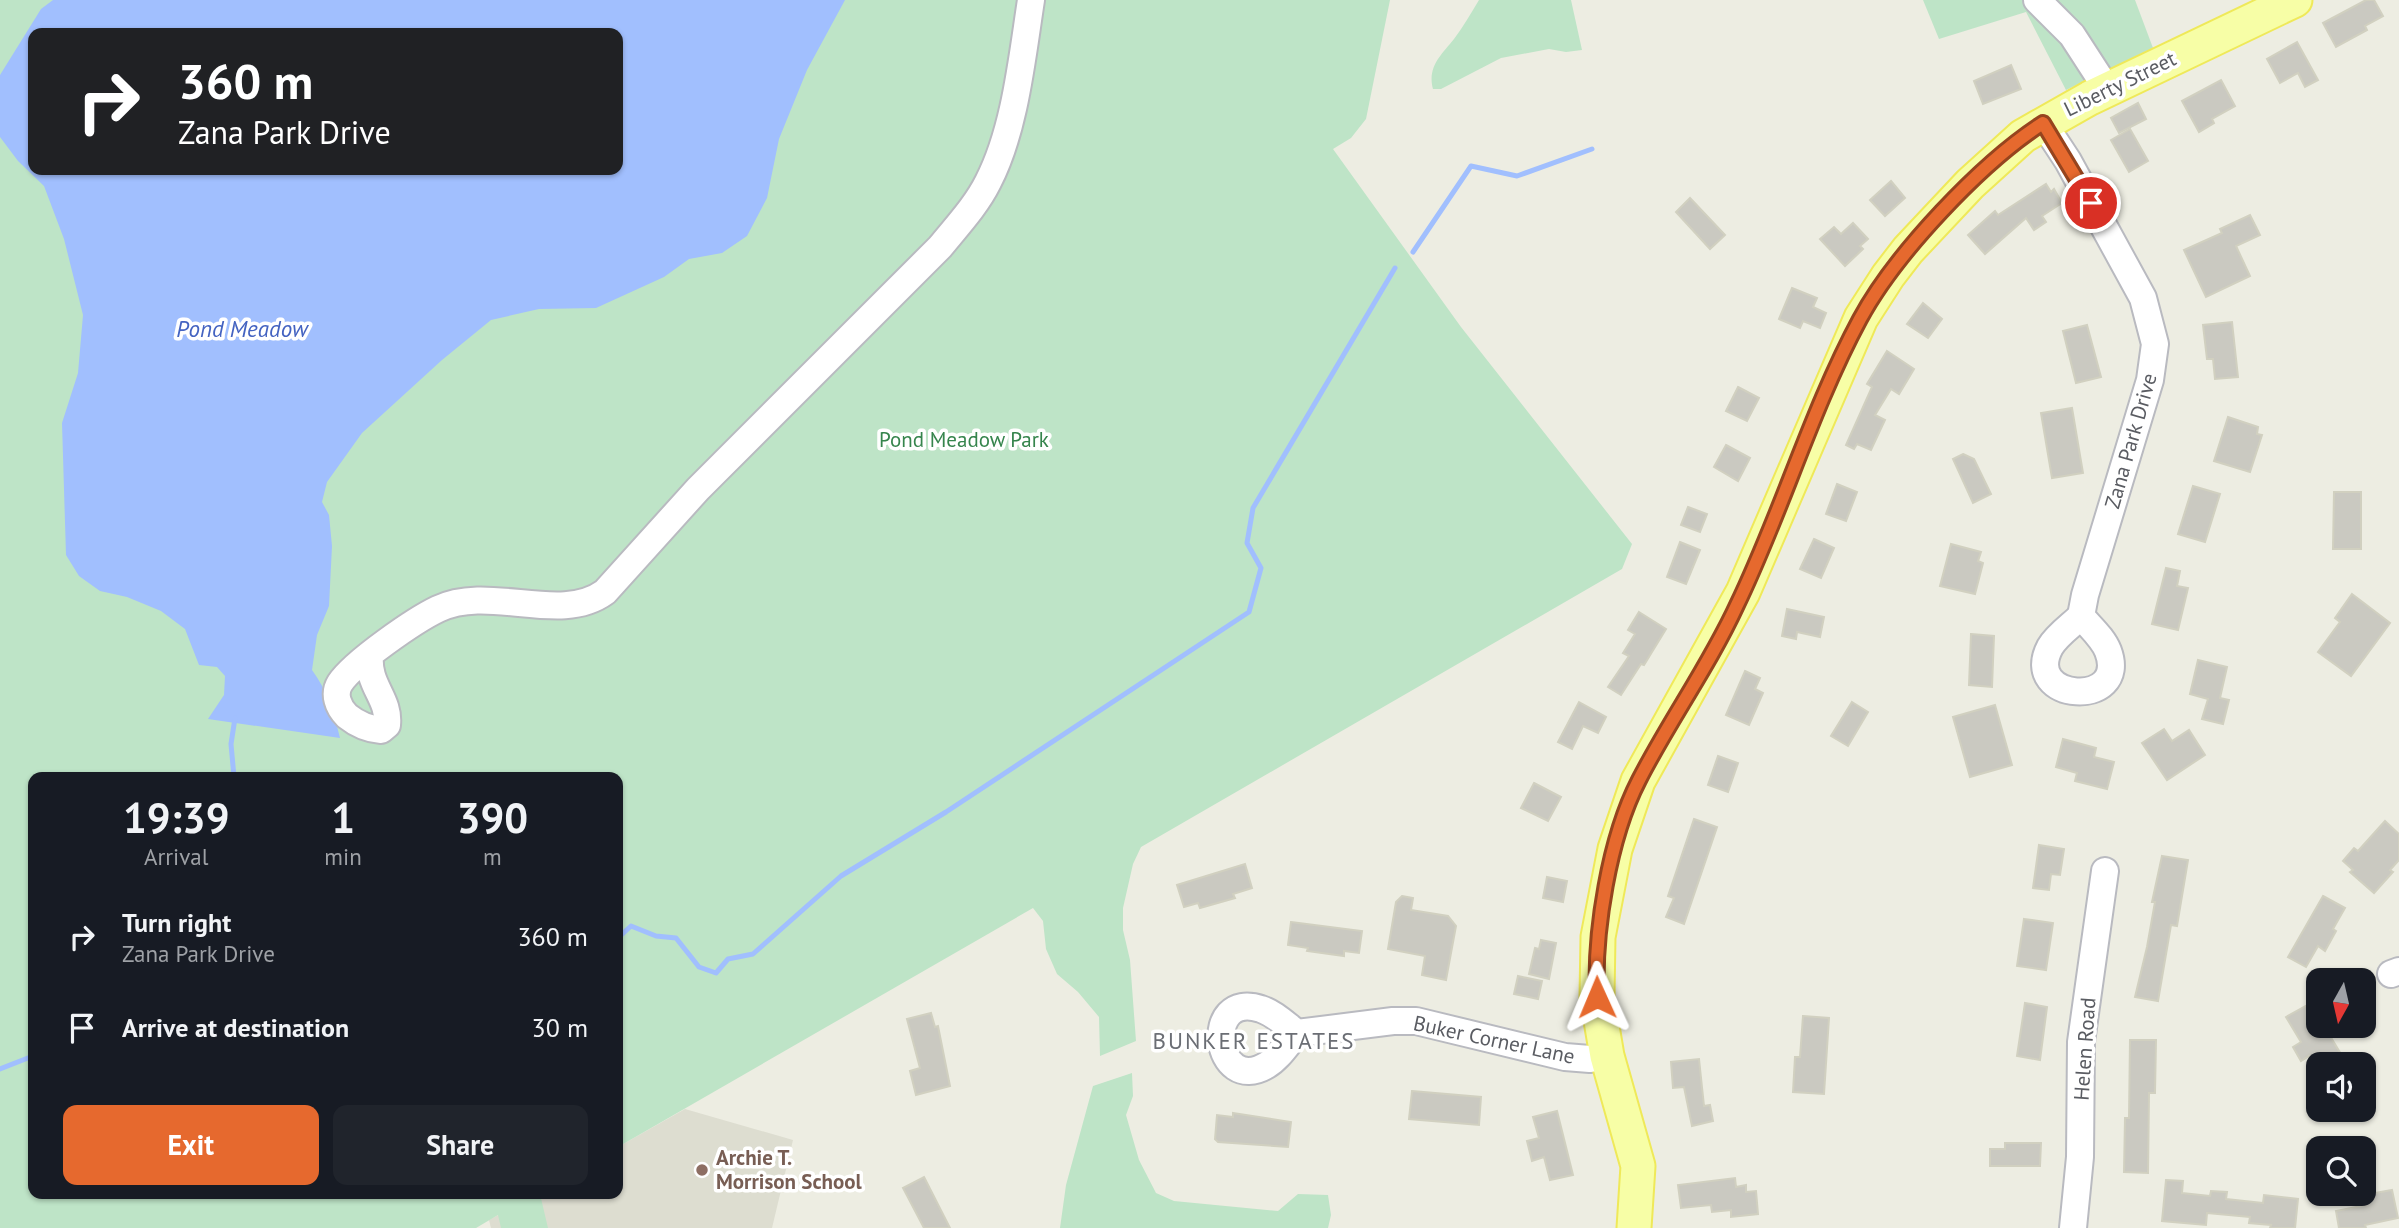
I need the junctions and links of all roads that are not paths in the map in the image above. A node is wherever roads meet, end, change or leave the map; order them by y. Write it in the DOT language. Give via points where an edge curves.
graph roads {
  1 [pos="1031,0"];
  2 [pos="2037,0"];
  3 [pos="2295,0"];
  4 [pos="2107,89"];
  5 [pos="2043,123"];
  6 [pos="2081,616"];
  7 [pos="370,655"];
  8 [pos="2105,871"];
  9 [pos="1297,1033"];
  10 [pos="1607,1056"];
  11 [pos="1634,1228"];
  12 [pos="2073,1228"];
  1 -- 7 [label="street" via="1005,136 989,181 972,208 940,247 698,489 605,592 579,605 519,600 455,603 420,619"];
  2 -- 4 [label="street" via="2072,34"];
  3 -- 4 [label="main road, Liberty Street"];
  4 -- 5 [label="main road, Liberty Street"];
  5 -- 6 [label="street, Zana Park Drive" via="2143,298 2155,344 2150,380"];
  5 -- 10 [label="main road, Liberty Street" via="1970,184 1903,256 1870,302 1845,350 1736,608 1635,789 1615,849 1598,937 1597,997"];
  8 -- 12 [label="street, Helen Road" via="2081,1042 2081,1149"];
  9 -- 10 [label="street, Buker Corner Lane" via="1416,1021 1565,1057"];
  10 -- 11 [label="main road, Liberty Street" via="1638,1166"];
}
